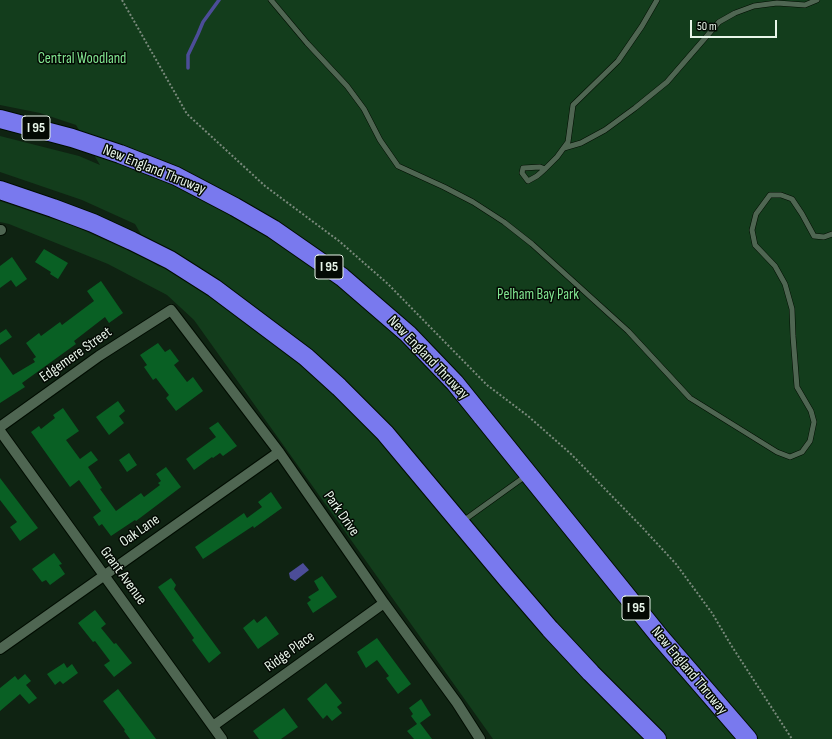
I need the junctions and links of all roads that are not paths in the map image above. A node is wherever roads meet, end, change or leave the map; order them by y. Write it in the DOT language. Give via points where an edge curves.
graph roads {
  1 [pos="271,0"];
  2 [pos="657,0"];
  3 [pos="817,0"];
  4 [pos="0,119"];
  5 [pos="564,148"];
  6 [pos="545,169"];
  7 [pos="0,190"];
  8 [pos="832,234"];
  9 [pos="171,310"];
  10 [pos="0,426"];
  11 [pos="0,431"];
  12 [pos="279,452"];
  13 [pos="529,474"];
  14 [pos="460,523"];
  15 [pos="104,575"];
  16 [pos="384,603"];
  17 [pos="0,649"];
  18 [pos="213,726"];
  19 [pos="222,739"];
  20 [pos="480,739"];
  21 [pos="657,739"];
  22 [pos="748,739"];
  1 -- 8 [label="lane" via="347,86 398,166 473,202 504,222 628,331 690,398 790,457 802,452 810,441 814,422 812,411 797,387 792,309 785,284 775,266 755,246 752,230 756,214 770,195 781,195 792,199 814,236 824,238"];
  2 -- 5 [label="lane" via="618,61 573,105 568,142"];
  3 -- 5 [label="lane" via="805,5 777,3 754,6 719,22 667,82 605,130 581,143"];
  4 -- 13 [label="highway, New England Thruway / I 95" via="72,138 169,173 198,186 273,229 342,277 408,334 455,383"];
  5 -- 6 [label="lane"];
  7 -- 14 [label="highway" via="112,232 170,260 214,288 301,353 339,387 385,433"];
  9 -- 10 [label="street, Edgemere Street" via="99,356"];
  9 -- 12 [label="street, Park Drive"];
  11 -- 15 [label="street, Grant Avenue"];
  12 -- 15 [label="street, Oak Lane"];
  12 -- 16 [label="street, Park Drive"];
  13 -- 14 [label="lane"];
  13 -- 22 [label="highway, New England Thruway / I 95" via="660,638"];
  14 -- 21 [label="highway" via="550,629"];
  15 -- 17 [label="street, Oak Lane"];
  15 -- 18 [label="street, Grant Avenue"];
  16 -- 18 [label="street, Ridge Place"];
  16 -- 20 [label="street, Park Drive"];
  18 -- 19 [label="street, Grant Avenue"];
}
